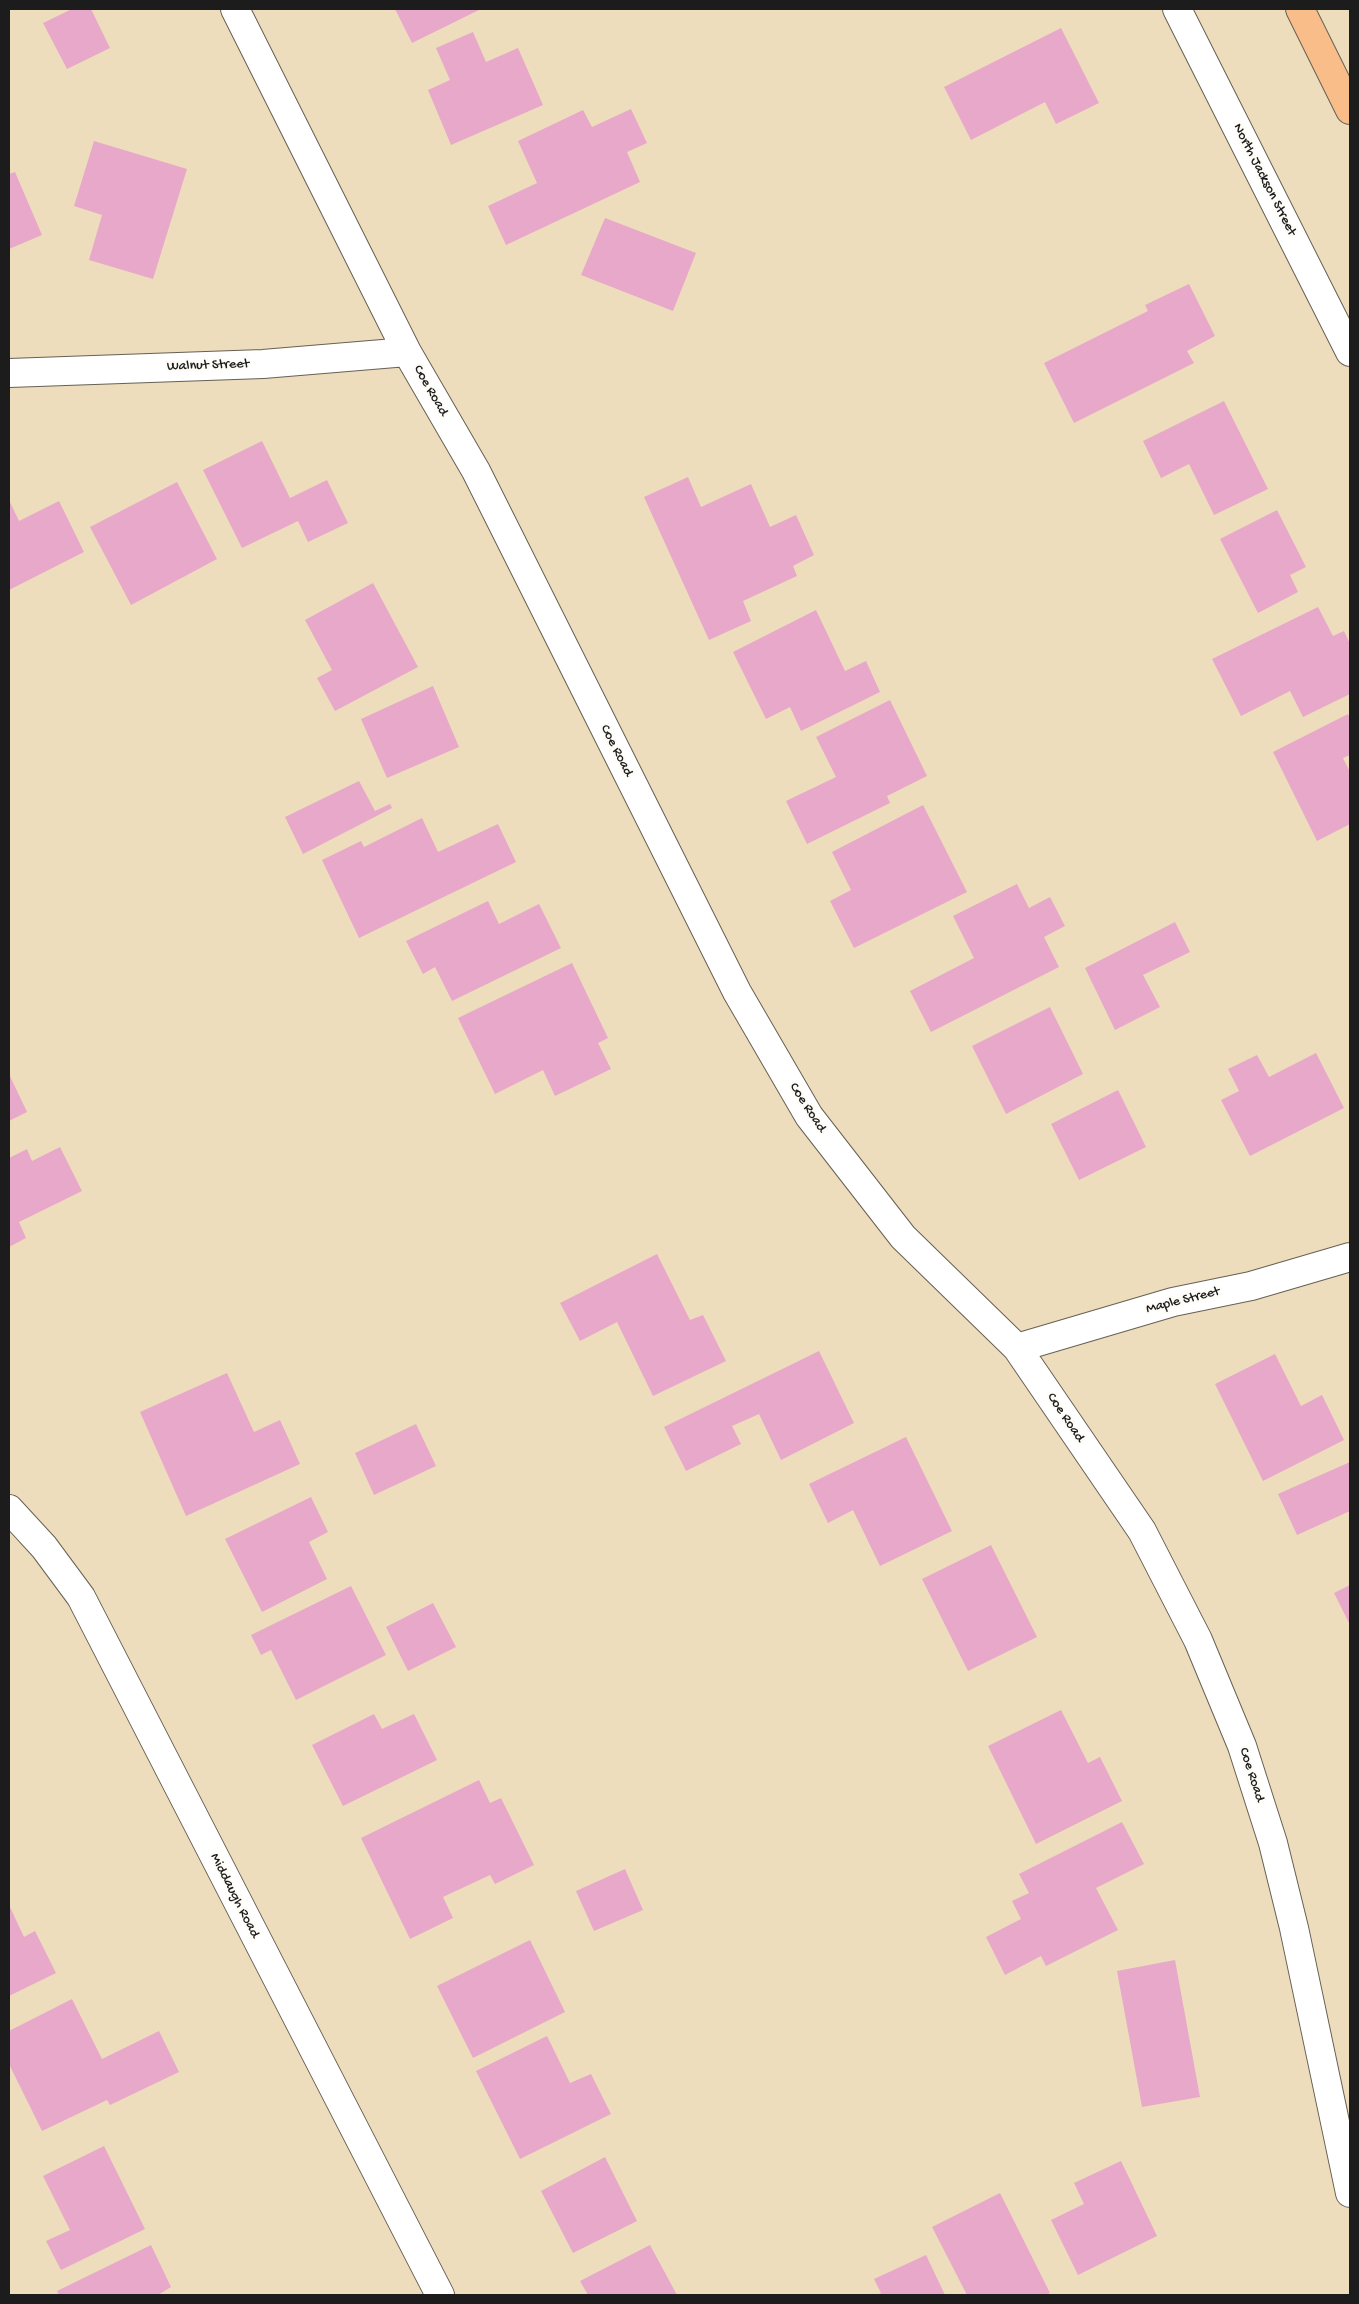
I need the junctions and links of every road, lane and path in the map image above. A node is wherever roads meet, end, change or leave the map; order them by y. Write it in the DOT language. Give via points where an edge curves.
graph roads {
  1 [pos="235,9"];
  2 [pos="1177,9"];
  3 [pos="1300,9"];
  4 [pos="1350,110"];
  5 [pos="406,352"];
  6 [pos="1350,352"];
  7 [pos="9,373"];
  8 [pos="1350,1257"];
  9 [pos="1017,1348"];
  10 [pos="9,1509"];
  11 [pos="1350,2193"];
  12 [pos="440,2295"];
  1 -- 5 [label="street, Coe Road"];
  2 -- 6 [label="street, North Jackson Street"];
  3 -- 4 [label="highway"];
  5 -- 7 [label="street, Walnut Street" via="263,364"];
  5 -- 9 [label="street, Coe Road" via="476,471 737,992 809,1116 903,1237"];
  8 -- 9 [label="street, Maple Street" via="1251,1286 1173,1302"];
  9 -- 11 [label="street, Coe Road" via="1142,1531 1198,1640 1242,1746 1273,1843 1292,1918"];
  10 -- 12 [label="street, Middaugh Road" via="44,1547 80,1597"];
}
